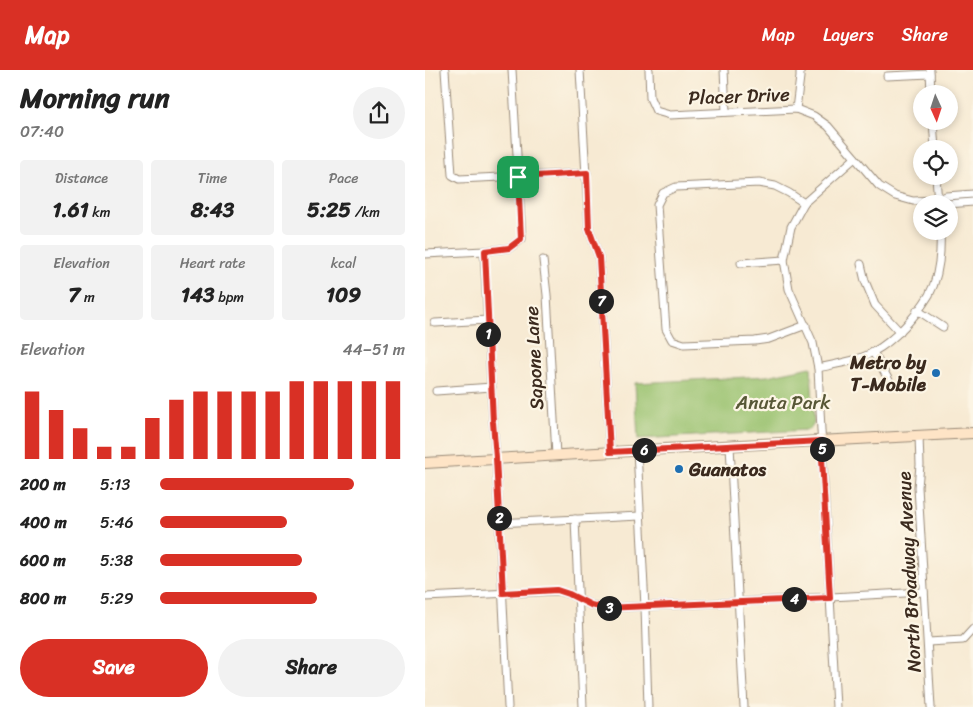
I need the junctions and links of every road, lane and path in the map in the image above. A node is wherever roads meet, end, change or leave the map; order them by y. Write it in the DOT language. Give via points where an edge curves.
graph roads {
  1 [pos="445,70"];
  2 [pos="512,70"];
  3 [pos="580,70"];
  4 [pos="649,70"];
  5 [pos="724,70"];
  6 [pos="800,70"];
  7 [pos="930,72"];
  8 [pos="887,76"];
  9 [pos="931,85"];
  10 [pos="796,109"];
  11 [pos="726,112"];
  12 [pos="855,158"];
  13 [pos="587,173"];
  14 [pos="518,177"];
  15 [pos="973,194"];
  16 [pos="958,195"];
  17 [pos="913,201"];
  18 [pos="973,202"];
  19 [pos="804,203"];
  20 [pos="958,203"];
  21 [pos="941,240"];
  22 [pos="485,251"];
  23 [pos="425,254"];
  24 [pos="543,260"];
  25 [pos="784,260"];
  26 [pos="741,263"];
  27 [pos="861,264"];
  28 [pos="917,310"];
  29 [pos="488,320"];
  30 [pos="435,323"];
  31 [pos="806,325"];
  32 [pos="943,328"];
  33 [pos="900,332"];
  34 [pos="873,352"];
  35 [pos="818,368"];
  36 [pos="891,384"];
  37 [pos="492,387"];
  38 [pos="436,391"];
  39 [pos="973,433"];
  40 [pos="919,436"];
  41 [pos="821,441"];
  42 [pos="730,446"];
  43 [pos="637,450"];
  44 [pos="610,452"];
  45 [pos="556,455"];
  46 [pos="496,458"];
  47 [pos="425,463"];
  48 [pos="640,516"];
  49 [pos="575,519"];
  50 [pos="499,523"];
  51 [pos="924,592"];
  52 [pos="503,593"];
  53 [pos="425,597"];
  54 [pos="578,598"];
  55 [pos="830,598"];
  56 [pos="739,602"];
  57 [pos="645,607"];
  58 [pos="973,629"];
  59 [pos="928,642"];
  60 [pos="508,707"];
  61 [pos="583,707"];
  62 [pos="648,707"];
  63 [pos="744,707"];
  64 [pos="837,707"];
  65 [pos="931,707"];
  1 -- 14 [label="street" via="452,175 459,179"];
  2 -- 14 [label="street"];
  3 -- 13 [label="street"];
  4 -- 11 [label="street, Placer Drive" via="651,98 656,111 670,115"];
  5 -- 11 [label="street"];
  6 -- 10 [label="street"];
  7 -- 8 [label="street"];
  7 -- 9 [label="street"];
  10 -- 11 [label="street, Placer Drive"];
  10 -- 12 [label="street, Placer Drive" via="828,126"];
  12 -- 17 [label="street, Placer Drive" via="879,186 895,196"];
  12 -- 19 [label="street"];
  13 -- 14 [label="street"];
  13 -- 44 [label="street" via="589,229 599,257"];
  14 -- 22 [label="street" via="521,239 509,248"];
  15 -- 16 [label="street, Placer Drive"];
  18 -- 20 [label="street, Placer Drive"];
  19 -- 25 [label="street" via="791,227"];
  19 -- 31 [label="street" via="775,186 759,183 677,188 663,193 657,205 666,329 672,340 684,344 755,341"];
  21 -- 28 [label="street" via="937,271 929,294"];
  22 -- 23 [label="street"];
  22 -- 29 [label="street"];
  24 -- 45 [label="street, Sapone Lane"];
  25 -- 26 [label="street"];
  25 -- 31 [label="street" via="789,288"];
  27 -- 33 [label="street" via="875,305"];
  28 -- 32 [label="street"];
  28 -- 33 [label="street"];
  29 -- 30 [label="street"];
  29 -- 37 [label="street"];
  31 -- 35 [label="street"];
  33 -- 34 [label="street"];
  34 -- 35 [label="street" via="848,362"];
  34 -- 36 [label="street"];
  35 -- 41 [label="street"];
  37 -- 38 [label="street"];
  37 -- 46 [label="street"];
  39 -- 40 [label="main road"];
  40 -- 41 [label="main road"];
  40 -- 51 [label="street, North Broadway Avenue" via="918,487"];
  41 -- 42 [label="main road"];
  41 -- 55 [label="street"];
  42 -- 43 [label="main road"];
  42 -- 56 [label="street"];
  43 -- 44 [label="main road"];
  43 -- 48 [label="street"];
  44 -- 45 [label="main road"];
  45 -- 46 [label="main road"];
  46 -- 47 [label="main road"];
  46 -- 50 [label="street"];
  48 -- 49 [label="street"];
  48 -- 57 [label="street"];
  49 -- 50 [label="street"];
  49 -- 54 [label="street"];
  50 -- 52 [label="street"];
  51 -- 55 [label="street"];
  51 -- 59 [label="street, North Broadway Avenue"];
  52 -- 53 [label="street"];
  52 -- 54 [label="street" via="557,590"];
  52 -- 60 [label="street"];
  54 -- 57 [label="street" via="604,608"];
  54 -- 61 [label="street"];
  55 -- 56 [label="street"];
  55 -- 64 [label="street"];
  56 -- 57 [label="street"];
  56 -- 63 [label="street"];
  57 -- 62 [label="street"];
  58 -- 59 [label="street" via="963,640"];
  59 -- 65 [label="street, North Broadway Avenue"];
}
